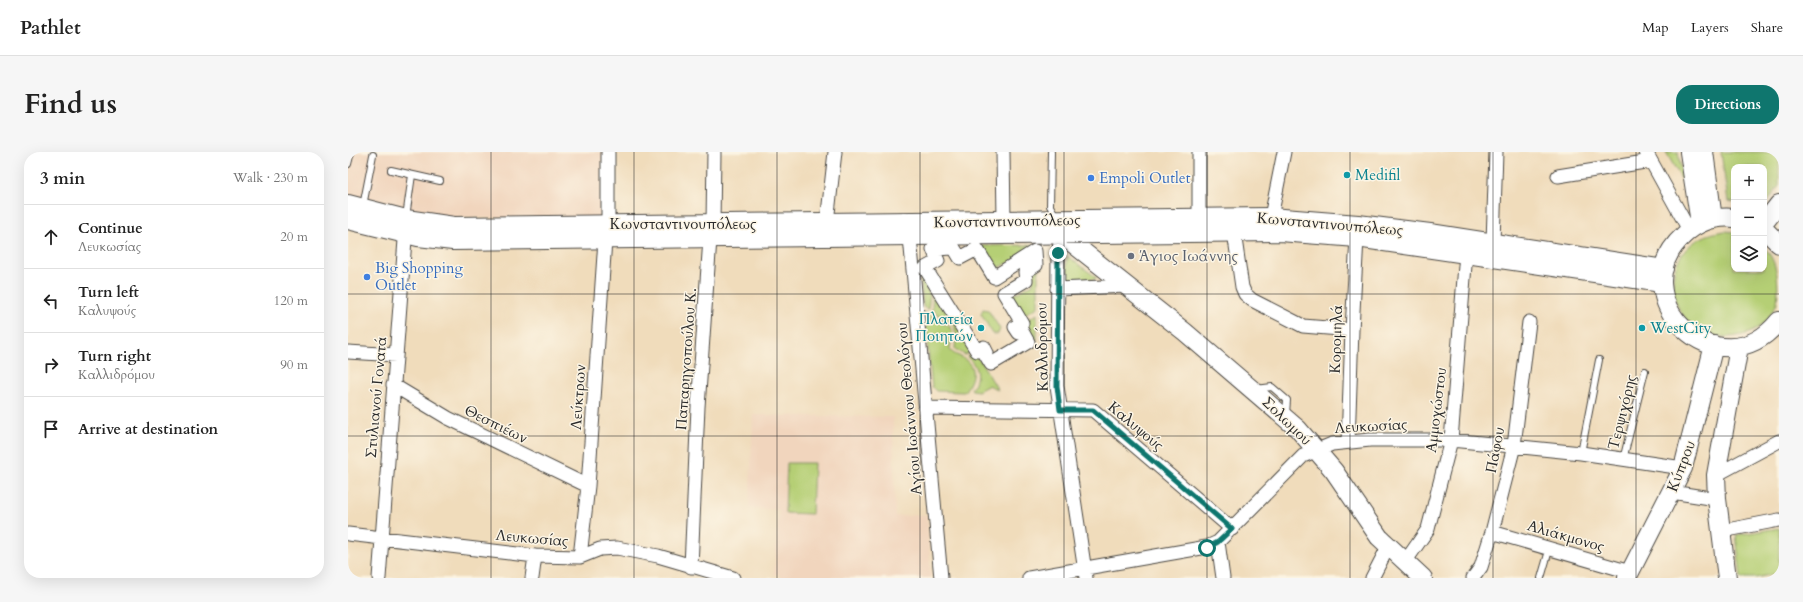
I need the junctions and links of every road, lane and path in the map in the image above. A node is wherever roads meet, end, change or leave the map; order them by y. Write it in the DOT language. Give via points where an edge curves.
graph roads {
  1 [pos="350,152"];
  2 [pos="608,152"];
  3 [pos="714,152"];
  4 [pos="835,152"];
  5 [pos="1003,152"];
  6 [pos="1050,152"];
  7 [pos="1199,152"];
  8 [pos="1284,152"];
  9 [pos="1496,152"];
  10 [pos="1689,152"];
  11 [pos="1704,152"];
  12 [pos="374,155"];
  13 [pos="1649,156"];
  14 [pos="348,164"];
  15 [pos="391,170"];
  16 [pos="412,175"];
  17 [pos="1558,176"];
  18 [pos="440,180"];
  19 [pos="1779,204"];
  20 [pos="356,207"];
  21 [pos="1199,217"];
  22 [pos="1271,217"];
  23 [pos="1731,219"];
  24 [pos="1767,219"];
  25 [pos="348,220"];
  26 [pos="1004,220"];
  27 [pos="827,222"];
  28 [pos="1701,224"];
  29 [pos="406,226"];
  30 [pos="1061,228"];
  31 [pos="712,231"];
  32 [pos="606,232"];
  33 [pos="1234,232"];
  34 [pos="1767,232"];
  35 [pos="910,237"];
  36 [pos="1357,238"];
  37 [pos="1492,242"];
  38 [pos="1779,244"];
  39 [pos="1466,253"];
  40 [pos="1663,276"];
  41 [pos="1127,286"];
  42 [pos="1057,289"];
  43 [pos="1529,322"];
  44 [pos="1777,328"];
  45 [pos="1352,330"];
  46 [pos="1714,346"];
  47 [pos="1738,347"];
  48 [pos="977,351"];
  49 [pos="348,352"];
  50 [pos="396,355"];
  51 [pos="1599,360"];
  52 [pos="1645,371"];
  53 [pos="393,385"];
  54 [pos="925,408"];
  55 [pos="1060,410"];
  56 [pos="1451,440"];
  57 [pos="1779,441"];
  58 [pos="1348,442"];
  59 [pos="1514,446"];
  60 [pos="1316,449"];
  61 [pos="1581,453"];
  62 [pos="1623,460"];
  63 [pos="1682,468"];
  64 [pos="1716,475"];
  65 [pos="588,486"];
  66 [pos="1671,492"];
  67 [pos="1717,499"];
  68 [pos="1779,520"];
  69 [pos="1232,529"];
  70 [pos="1722,531"];
  71 [pos="1492,532"];
  72 [pos="348,534"];
  73 [pos="382,536"];
  74 [pos="1218,542"];
  75 [pos="1388,547"];
  76 [pos="1550,547"];
  77 [pos="535,556"];
  78 [pos="580,557"];
  79 [pos="1404,562"];
  80 [pos="691,567"];
  81 [pos="1086,573"];
  82 [pos="1628,575"];
  83 [pos="379,578"];
  84 [pos="532,578"];
  85 [pos="732,578"];
  86 [pos="941,578"];
  87 [pos="1029,578"];
  88 [pos="1223,578"];
  89 [pos="1372,578"];
  90 [pos="1423,578"];
  91 [pos="1473,578"];
  92 [pos="1540,578"];
  93 [pos="1727,578"];
  1 -- 14 [label="lane"];
  2 -- 32 [label="street, Λεύκτρων"];
  3 -- 31 [label="street, Παπαρηγοπούλου Κ."];
  4 -- 27 [label="street"];
  5 -- 26 [label="street"];
  6 -- 30 [label="lane" via="1050,206"];
  7 -- 21 [label="street"];
  8 -- 22 [label="street"];
  9 -- 37 [label="street"];
  10 -- 28 [label="main road"];
  11 -- 28 [label="main road"];
  12 -- 20 [label="lane"];
  13 -- 17 [label="street"];
  13 -- 28 [label="street"];
  15 -- 16 [label="lane"];
  16 -- 18 [label="lane"];
  16 -- 29 [label="lane"];
  19 -- 24 [label="main road"];
  20 -- 29 [label="main road, Κωνσταντινουπόλεως"];
  21 -- 22 [label="main road, Κωνσταντινουπόλεως"];
  21 -- 30 [label="main road, Κωνσταντινουπόλεως"];
  22 -- 37 [label="main road, Κωνσταντινουπόλεως" via="1358,224"];
  23 -- 28 [label="main road"];
  25 -- 29 [label="main road, Κωνσταντινουπόλεως"];
  26 -- 27 [label="main road, Κωνσταντινουπόλεως"];
  26 -- 30 [label="main road, Κωνσταντινουπόλεως"];
  27 -- 31 [label="main road, Κωνσταντινουπόλεως"];
  28 -- 40 [label="main road" via="1678,240 1670,252"];
  29 -- 32 [label="main road, Κωνσταντινουπόλεως"];
  29 -- 50 [label="street, Στυλιανού Γονατά"];
  30 -- 33 [label="main road, Κωνσταντινουπόλεως"];
  30 -- 35 [label="main road, Κωνσταντινουπόλεως"];
  30 -- 41 [label="main road, Σολωμού"];
  30 -- 42 [label="street, Καλλιδρόμου"];
  31 -- 32 [label="main road, Κωνσταντινουπόλεως"];
  31 -- 35 [label="main road, Κωνσταντινουπόλεως"];
  31 -- 80 [label="street, Παπαρηγοπούλου Κ." via="698,406"];
  32 -- 65 [label="street, Λεύκτρων"];
  33 -- 36 [label="main road, Κωνσταντινουπόλεως" via="1280,232"];
  33 -- 45 [label="street" via="1242,287 1252,300 1303,326"];
  34 -- 38 [label="main road"];
  35 -- 54 [label="street, Αγίου Ιωάννου Θεολόγου"];
  36 -- 39 [label="main road, Κωνσταντινουπόλεως"];
  36 -- 45 [label="street, Κορομηλά"];
  37 -- 40 [label="main road, Κωνσταντινουπόλεως"];
  39 -- 40 [label="main road, Κωνσταντινουπόλεως"];
  39 -- 56 [label="street, Αμμοχώστου"];
  40 -- 46 [label="main road" via="1668,309 1676,321 1698,340"];
  41 -- 42 [label="street"];
  41 -- 60 [label="main road, Σολωμού" via="1286,417"];
  42 -- 55 [label="street, Καλλιδρόμου" via="1057,386"];
  43 -- 59 [label="street, Πάφου"];
  44 -- 47 [label="main road"];
  45 -- 58 [label="street, Κορομηλά"];
  46 -- 47 [label="main road"];
  46 -- 63 [label="main road, Κύπρου"];
  47 -- 64 [label="main road, Κύπρου"];
  48 -- 48 [label="street" via="925,268 938,261 933,249 954,248 960,258 977,249 994,277 1035,251 1036,265 1025,272 1026,280 1004,293 1022,323 1015,327 1018,333 1022,331 1028,342 991,364 984,347"];
  49 -- 50 [label="street"];
  50 -- 53 [label="street, Στυλιανού Γονατά"];
  51 -- 61 [label="lane"];
  52 -- 62 [label="lane, Τερψιχόρης"];
  53 -- 65 [label="street, Θεσπιέων" via="448,418"];
  53 -- 73 [label="street, Στυλιανού Γονατά"];
  54 -- 55 [label="street, Καλυψούς"];
  54 -- 86 [label="street, Αγίου Ιωάννου Θεολόγου"];
  55 -- 69 [label="street, Καλυψούς" via="1093,410"];
  55 -- 81 [label="street, Καλλιδρόμου"];
  56 -- 58 [label="street, Λευκωσίας"];
  56 -- 59 [label="street, Λευκωσίας"];
  56 -- 79 [label="street, Αμμοχώστου" via="1428,529"];
  57 -- 64 [label="street"];
  58 -- 60 [label="street, Λευκωσίας"];
  59 -- 61 [label="street, Λευκωσίας"];
  59 -- 71 [label="street, Πάφου"];
  60 -- 69 [label="street, Λευκωσίας" via="1303,456"];
  60 -- 75 [label="main road, Σολωμού"];
  61 -- 62 [label="street, Λευκωσίας"];
  62 -- 63 [label="street, Λευκωσίας"];
  63 -- 66 [label="main road, Κύπρου"];
  64 -- 67 [label="main road, Κύπρου"];
  65 -- 78 [label="street, Λεύκτρων"];
  66 -- 67 [label="street"];
  66 -- 82 [label="main road, Κύπρου"];
  67 -- 70 [label="main road, Κύπρου"];
  68 -- 70 [label="street"];
  69 -- 74 [label="street, Λευκωσίας"];
  70 -- 93 [label="main road, Κύπρου"];
  71 -- 76 [label="street, Αλιάκμονος"];
  71 -- 91 [label="street, Πάφου" via="1481,567"];
  72 -- 73 [label="street, Λευκωσίας"];
  73 -- 77 [label="street, Λευκωσίας"];
  73 -- 83 [label="street, Στυλιανού Γονατά"];
  74 -- 81 [label="street, Λευκωσίας" via="1207,548"];
  74 -- 88 [label="street"];
  75 -- 79 [label="main road, Σολωμού"];
  75 -- 89 [label="street"];
  76 -- 82 [label="street, Αλιάκμονος"];
  76 -- 92 [label="lane"];
  77 -- 78 [label="street, Λευκωσίας"];
  77 -- 84 [label="street"];
  78 -- 80 [label="street, Λευκωσίας" via="600,549 617,548 658,556"];
  79 -- 90 [label="main road, Σολωμού"];
  80 -- 85 [label="street, Λευκωσίας"];
  81 -- 87 [label="street, Λευκωσίας"];
}
